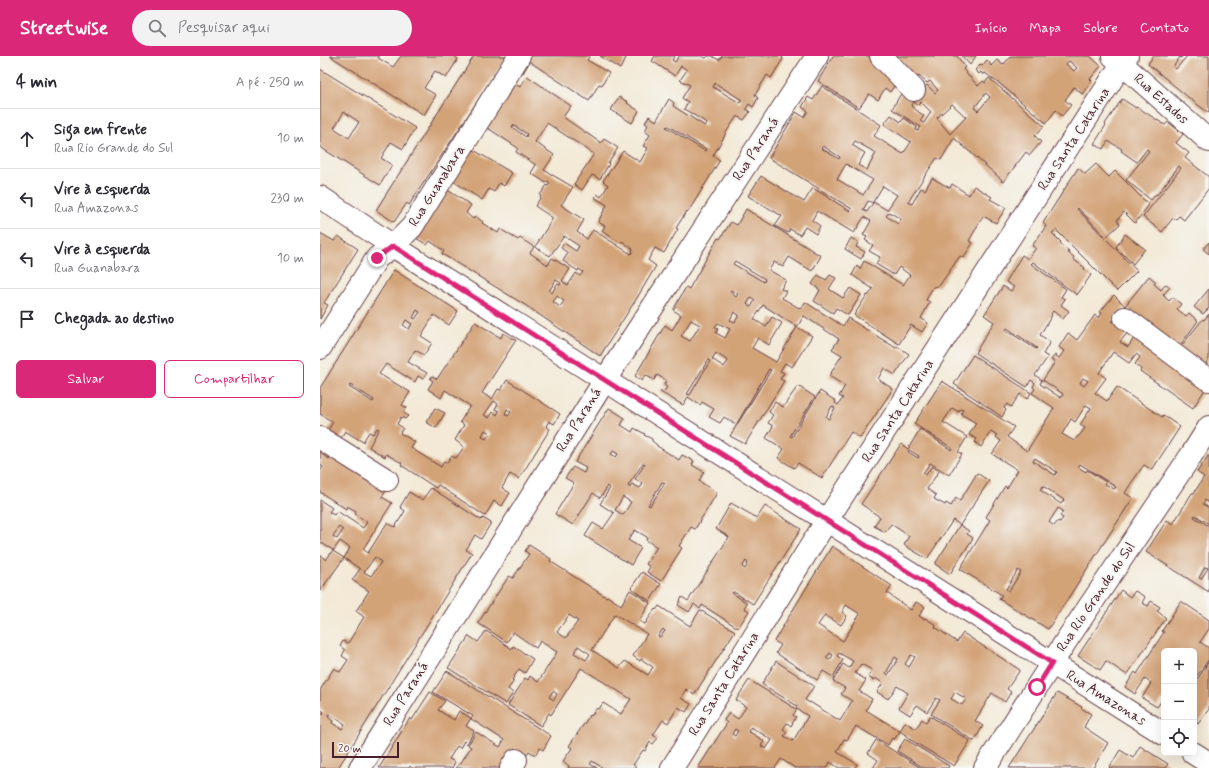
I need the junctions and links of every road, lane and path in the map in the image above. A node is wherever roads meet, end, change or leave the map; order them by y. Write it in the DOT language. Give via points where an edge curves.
graph roads {
  1 [pos="519,56"];
  2 [pos="817,56"];
  3 [pos="882,56"];
  4 [pos="1121,59"];
  5 [pos="914,90"];
  6 [pos="1209,141"];
  7 [pos="320,197"];
  8 [pos="393,246"];
  9 [pos="1125,318"];
  10 [pos="320,348"];
  11 [pos="605,380"];
  12 [pos="1209,380"];
  13 [pos="1209,427"];
  14 [pos="320,438"];
  15 [pos="387,480"];
  16 [pos="827,520"];
  17 [pos="1052,663"];
  18 [pos="1161,732"];
  19 [pos="1197,756"];
  20 [pos="1209,763"];
  21 [pos="360,768"];
  22 [pos="672,768"];
  23 [pos="985,768"];
  1 -- 8 [label="street, Rua Guanabara" via="412,228"];
  2 -- 11 [label="street, Rua Paraná"];
  3 -- 5 [label="street"];
  4 -- 6 [label="street, Rua Estados"];
  4 -- 16 [label="street, Rua Santa Catarina"];
  7 -- 8 [label="street, Rua Amazonas"];
  8 -- 10 [label="street, Rua Guanabara" via="377,258"];
  8 -- 11 [label="street, Rua Amazonas"];
  9 -- 12 [label="street"];
  11 -- 16 [label="street, Rua Amazonas"];
  11 -- 21 [label="street, Rua Paraná"];
  13 -- 17 [label="street, Rua Rio Grande do Sul"];
  14 -- 15 [label="street"];
  16 -- 17 [label="street, Rua Amazonas"];
  16 -- 22 [label="street, Rua Santa Catarina"];
  17 -- 18 [label="street, Rua Amazonas"];
  17 -- 23 [label="street, Rua Rio Grande do Sul"];
  19 -- 20 [label="street"];
}
